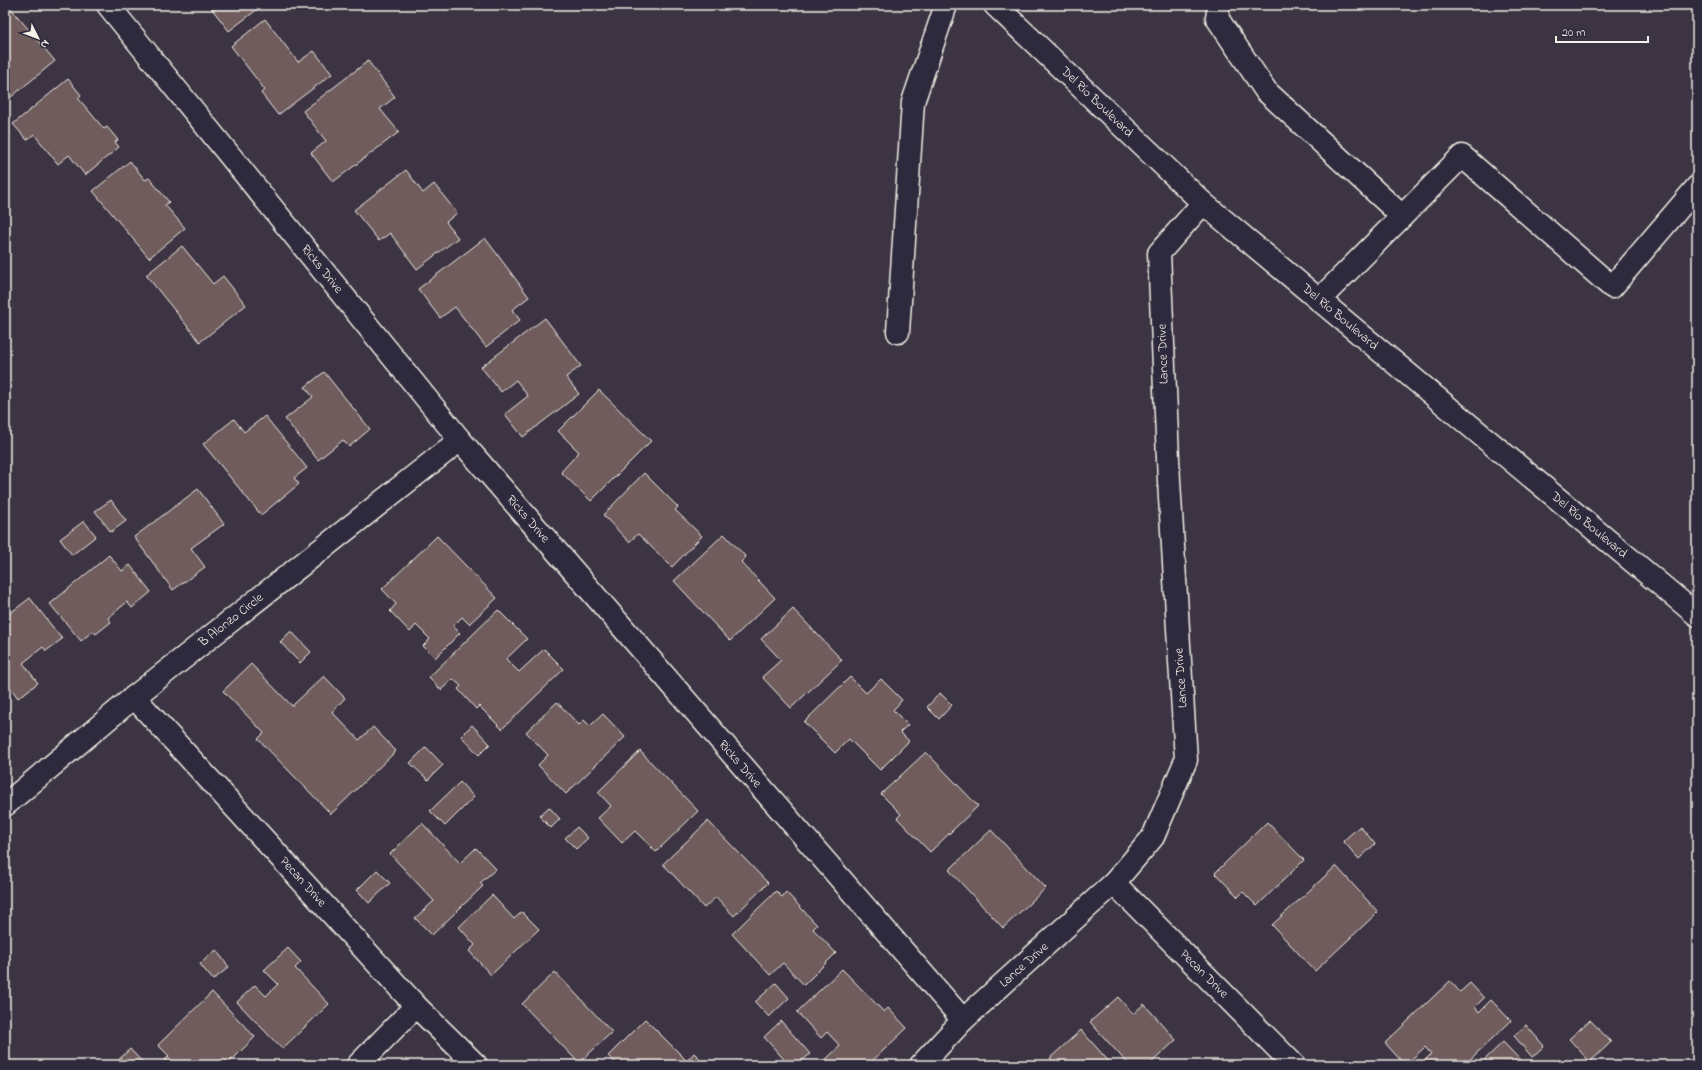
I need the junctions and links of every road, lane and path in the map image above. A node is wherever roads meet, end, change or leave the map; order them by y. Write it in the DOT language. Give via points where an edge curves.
graph roads {
  1 [pos="108,5"];
  2 [pos="946,5"];
  3 [pos="995,5"];
  4 [pos="1219,5"];
  5 [pos="1697,187"];
  6 [pos="1203,203"];
  7 [pos="1402,216"];
  8 [pos="1318,300"];
  9 [pos="898,332"];
  10 [pos="460,440"];
  11 [pos="1697,615"];
  12 [pos="134,697"];
  13 [pos="5,805"];
  14 [pos="1114,883"];
  15 [pos="416,1006"];
  16 [pos="963,1020"];
  17 [pos="358,1065"];
  18 [pos="476,1065"];
  19 [pos="922,1065"];
  20 [pos="1294,1065"];
  1 -- 10 [label="street, Ricks Drive"];
  2 -- 9 [label="street" via="914,102"];
  3 -- 6 [label="street, Del Río Boulevard"];
  4 -- 7 [label="street" via="1217,18 1266,91"];
  5 -- 7 [label="street" via="1612,287 1462,156"];
  6 -- 8 [label="street, Del Río Boulevard"];
  6 -- 14 [label="street, Lance Drive" via="1159,252 1169,481 1186,760 1152,836"];
  7 -- 8 [label="street"];
  8 -- 11 [label="street, Del Río Boulevard"];
  10 -- 12 [label="street, B Alonzo Circle"];
  10 -- 16 [label="street, Ricks Drive"];
  12 -- 13 [label="street, B Alonzo Circle"];
  12 -- 15 [label="street, Pecan Drive"];
  14 -- 16 [label="street, Lance Drive"];
  14 -- 20 [label="street, Pecan Drive"];
  15 -- 17 [label="street"];
  15 -- 18 [label="street, Pecan Drive"];
  16 -- 19 [label="street, Lance Drive"];
}
